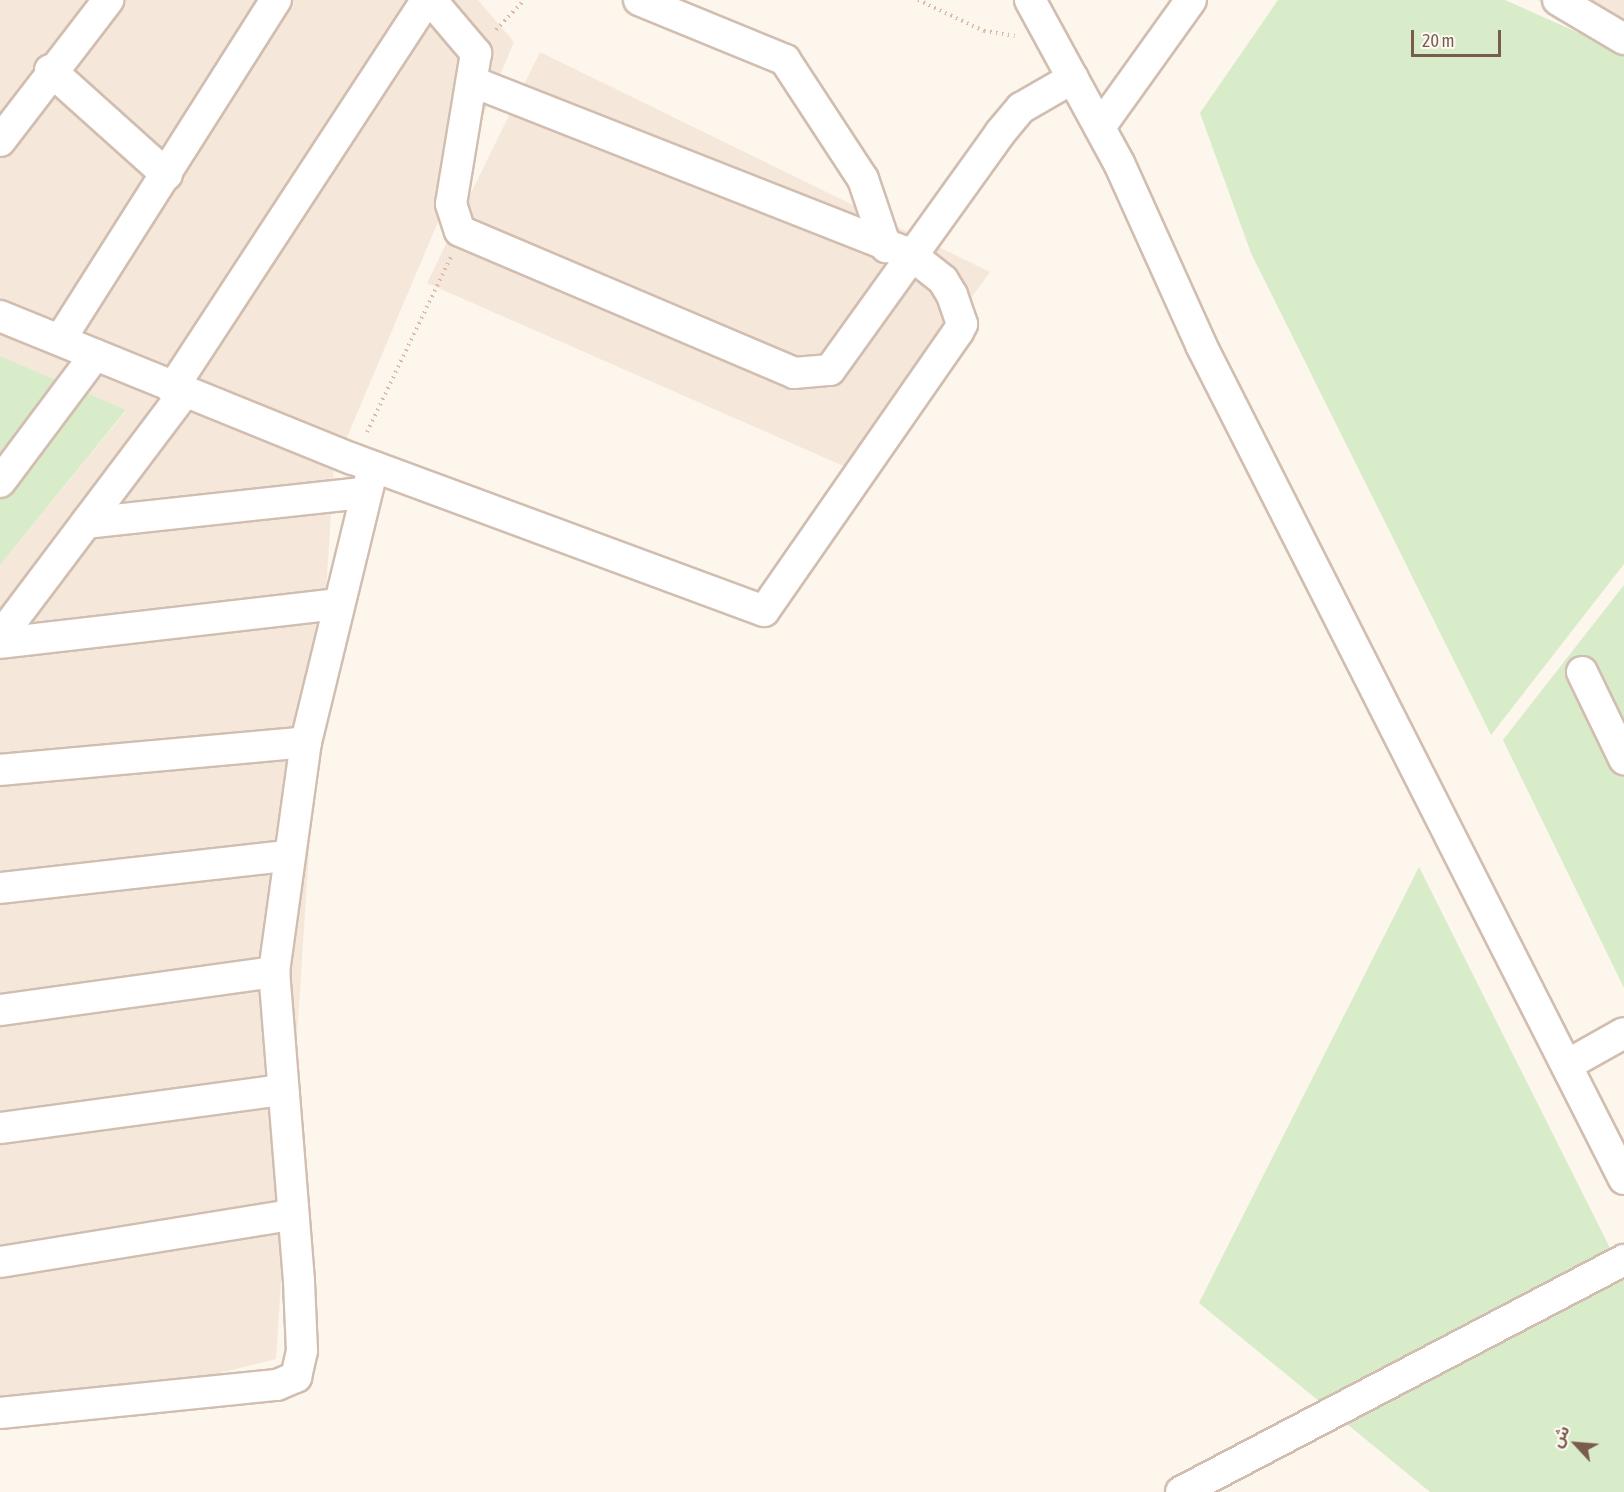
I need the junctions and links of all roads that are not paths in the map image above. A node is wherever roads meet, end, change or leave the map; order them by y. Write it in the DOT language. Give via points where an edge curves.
graph roads {
  1 [pos="108,0"];
  2 [pos="276,0"];
  3 [pos="429,0"];
  4 [pos="639,0"];
  5 [pos="1030,0"];
  6 [pos="1191,0"];
  7 [pos="1558,0"];
  8 [pos="1624,39"];
  9 [pos="475,67"];
  10 [pos="50,70"];
  11 [pos="1073,78"];
  12 [pos="1100,127"];
  13 [pos="0,141"];
  14 [pos="167,176"];
  15 [pos="898,251"];
  16 [pos="0,316"];
  17 [pos="60,340"];
  18 [pos="95,355"];
  19 [pos="178,391"];
  20 [pos="363,473"];
  21 [pos="0,482"];
  22 [pos="86,523"];
  23 [pos="335,604"];
  24 [pos="0,637"];
  25 [pos="0,643"];
  26 [pos="1582,672"];
  27 [pos="306,742"];
  28 [pos="1624,759"];
  29 [pos="0,770"];
  30 [pos="286,856"];
  31 [pos="0,888"];
  32 [pos="274,972"];
  33 [pos="0,1010"];
  34 [pos="1624,1033"];
  35 [pos="1567,1065"];
  36 [pos="280,1090"];
  37 [pos="0,1128"];
  38 [pos="1624,1179"];
  39 [pos="291,1215"];
  40 [pos="1624,1260"];
  41 [pos="0,1262"];
  42 [pos="0,1413"];
  43 [pos="1181,1492"];
  1 -- 10 [label="street"];
  2 -- 14 [label="street"];
  3 -- 9 [label="street"];
  3 -- 19 [label="street"];
  4 -- 15 [label="street" via="785,60 863,179"];
  5 -- 11 [label="street"];
  6 -- 12 [label="street"];
  7 -- 8 [label="street"];
  9 -- 15 [label="street"];
  9 -- 15 [label="street" via="451,204 453,222 463,233 794,373 810,375 830,370"];
  10 -- 13 [label="street"];
  10 -- 14 [label="street"];
  11 -- 12 [label="street"];
  11 -- 15 [label="street" via="1022,108"];
  12 -- 35 [label="street" via="1202,345"];
  14 -- 17 [label="street"];
  15 -- 20 [label="street" via="943,280 962,324 854,489 764,610"];
  16 -- 17 [label="street"];
  17 -- 18 [label="street"];
  18 -- 19 [label="street"];
  18 -- 21 [label="street"];
  19 -- 20 [label="street"];
  19 -- 22 [label="street"];
  20 -- 22 [label="street"];
  20 -- 23 [label="street"];
  22 -- 24 [label="street"];
  23 -- 25 [label="street"];
  23 -- 27 [label="street"];
  26 -- 28 [label="street"];
  27 -- 29 [label="street"];
  27 -- 30 [label="street"];
  30 -- 31 [label="street"];
  30 -- 32 [label="street"];
  32 -- 33 [label="street"];
  32 -- 36 [label="street"];
  34 -- 35 [label="street"];
  35 -- 38 [label="street"];
  36 -- 37 [label="street"];
  36 -- 39 [label="street"];
  39 -- 41 [label="street"];
  39 -- 42 [label="street" via="302,1351 296,1377 277,1385"];
  40 -- 43 [label="street"];
}
